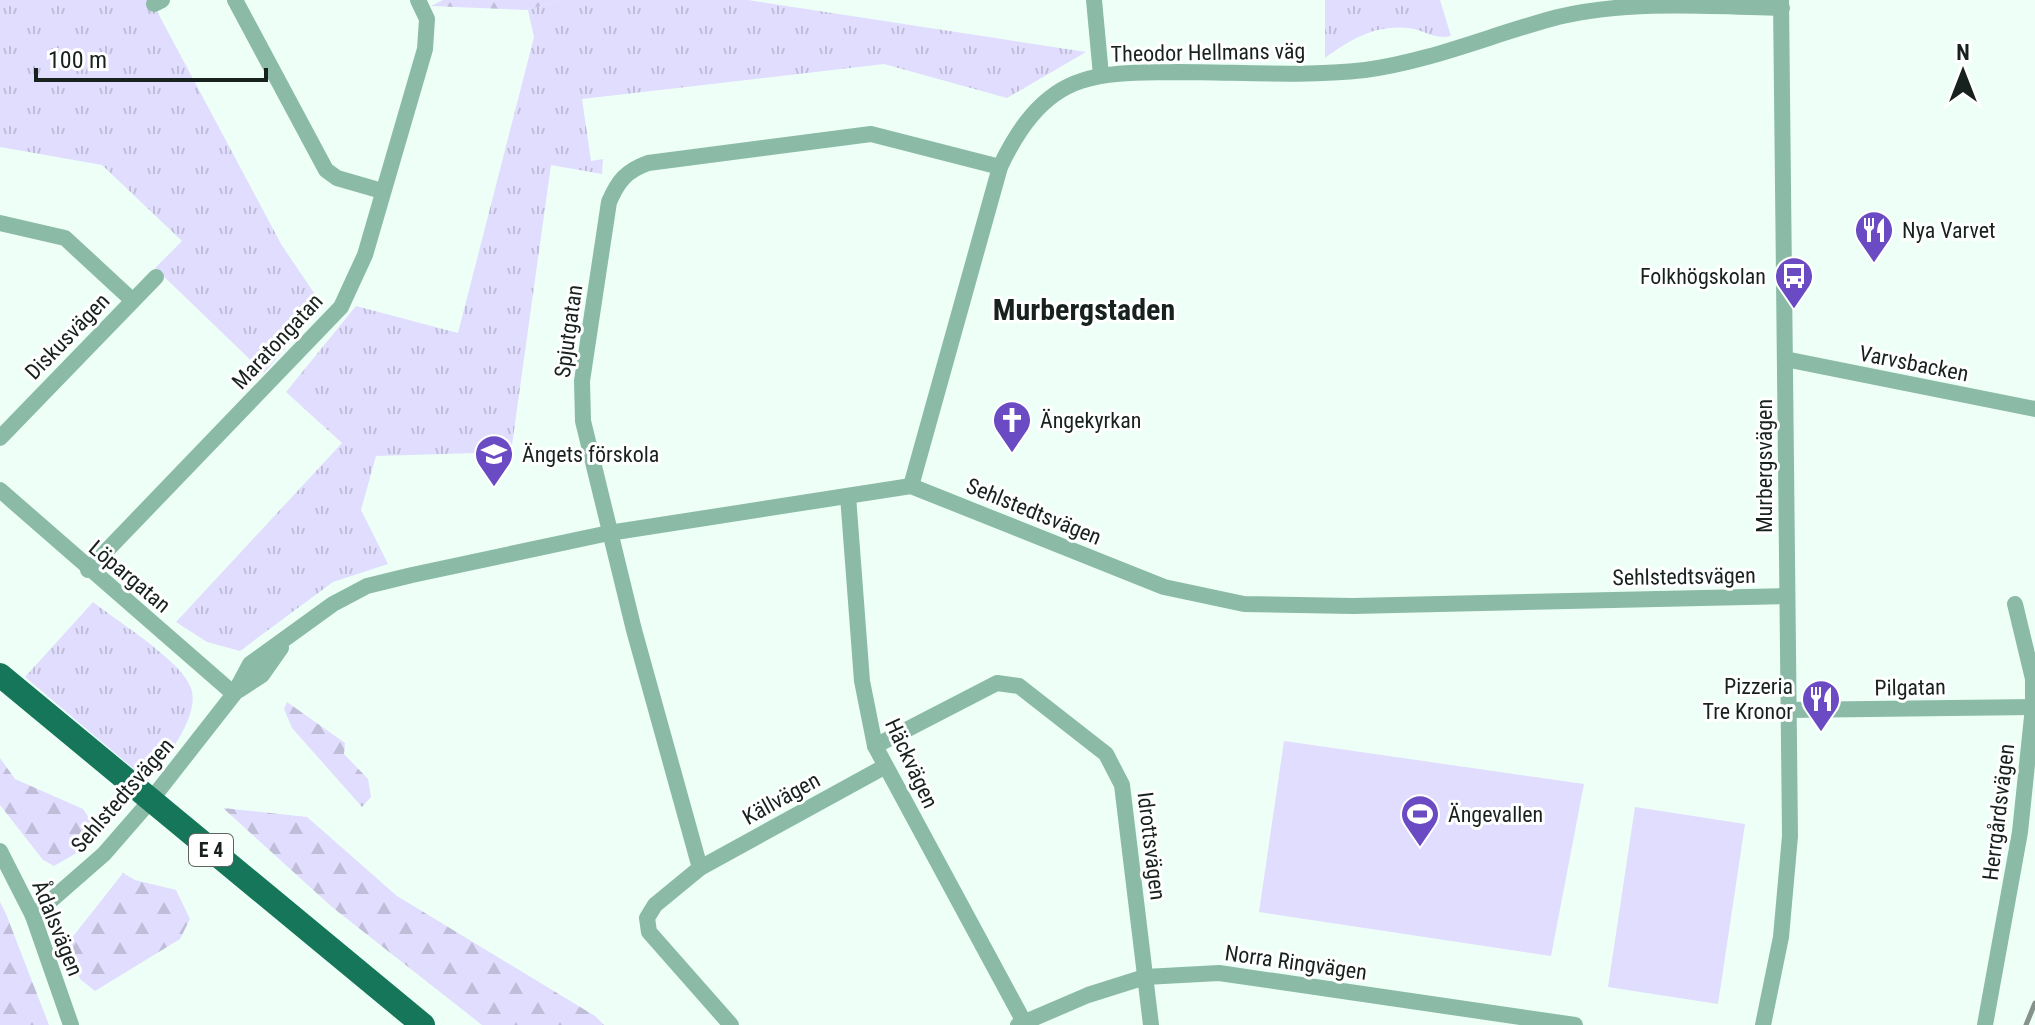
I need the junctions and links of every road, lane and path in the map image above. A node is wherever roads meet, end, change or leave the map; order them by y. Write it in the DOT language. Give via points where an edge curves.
graph roads {
  1 [pos="235,0"];
  2 [pos="418,0"];
  3 [pos="1094,0"];
  4 [pos="1782,4"];
  5 [pos="1101,75"];
  6 [pos="1000,167"];
  7 [pos="382,191"];
  8 [pos="0,223"];
  9 [pos="156,277"];
  10 [pos="132,300"];
  11 [pos="1785,359"];
  12 [pos="2035,409"];
  13 [pos="0,438"];
  14 [pos="911,486"];
  15 [pos="0,490"];
  16 [pos="848,496"];
  17 [pos="609,533"];
  18 [pos="88,570"];
  19 [pos="1787,596"];
  20 [pos="2015,604"];
  21 [pos="0,675"];
  22 [pos="0,694"];
  23 [pos="234,694"];
  24 [pos="2033,707"];
  25 [pos="1788,710"];
  26 [pos="875,746"];
  27 [pos="884,767"];
  28 [pos="0,851"];
  29 [pos="700,868"];
  30 [pos="33,916"];
  31 [pos="1145,977"];
  32 [pos="1021,1023"];
  33 [pos="1550,1023"];
  34 [pos="71,1025"];
  35 [pos="399,1025"];
  36 [pos="423,1025"];
  37 [pos="731,1025"];
  38 [pos="1151,1025"];
  39 [pos="1575,1025"];
  40 [pos="1763,1025"];
  41 [pos="1985,1025"];
  1 -- 7 [label="street" via="326,170"];
  2 -- 7 [label="street, Maratongatan" via="427,19 425,49"];
  3 -- 5 [label="street"];
  4 -- 5 [label="street, Theodor Hellmans väg" via="1607,8 1559,16 1442,53 1364,70"];
  4 -- 11 [label="street, Murbergsvägen"];
  5 -- 6 [label="street, Theodor Hellmans väg" via="1077,82 1033,113"];
  6 -- 14 [label="street, Theodor Hellmans väg"];
  6 -- 17 [label="street, Spjutgatan" via="871,134 631,169 609,202 582,381 583,421"];
  7 -- 18 [label="street, Maratongatan" via="365,255 341,307"];
  8 -- 10 [label="street, Diskusvägen" via="65,238"];
  9 -- 10 [label="street, Diskusvägen"];
  10 -- 13 [label="street, Diskusvägen"];
  11 -- 12 [label="street, Varvsbacken"];
  11 -- 19 [label="street, Murbergsvägen"];
  14 -- 16 [label="street, Sehlstedtsvägen"];
  14 -- 19 [label="street, Sehlstedtsvägen" via="1150,582 1244,604"];
  15 -- 18 [label="street, Löpargatan"];
  16 -- 17 [label="street, Sehlstedtsvägen"];
  16 -- 26 [label="street, Häckvägen" via="862,681"];
  17 -- 23 [label="street, Sehlstedtsvägen" via="367,586 250,664"];
  17 -- 29 [label="street, Spjutgatan"];
  18 -- 23 [label="street, Löpargatan"];
  19 -- 25 [label="street, Murbergsvägen"];
  20 -- 24 [label="street, Herrgårdsvägen" via="2033,679"];
  21 -- 36 [label="highway, E 4"];
  22 -- 35 [label="highway, E 4"];
  23 -- 30 [label="street, Sehlstedtsvägen" via="113,843"];
  24 -- 25 [label="street, Pilgatan"];
  24 -- 41 [label="street, Herrgårdsvägen" via="2020,832"];
  25 -- 40 [label="street, Murbergsvägen" via="1790,836 1781,937"];
  26 -- 27 [label="street, Häckvägen"];
  26 -- 31 [label="street, Idrottsvägen" via="986,688 1007,683 1019,686 1087,736 1106,754 1122,785"];
  27 -- 29 [label="street, Källvägen"];
  27 -- 32 [label="street, Häckvägen"];
  28 -- 30 [label="street, Ådalsvägen"];
  29 -- 37 [label="street, Källvägen" via="655,905 647,918 649,932"];
  30 -- 34 [label="street, Ådalsvägen"];
  31 -- 32 [label="street, Norra Ringvägen"];
  31 -- 33 [label="street, Norra Ringvägen" via="1251,975"];
  31 -- 38 [label="street, Idrottsvägen"];
  33 -- 39 [label="street, Norra Ringvägen"];
}
